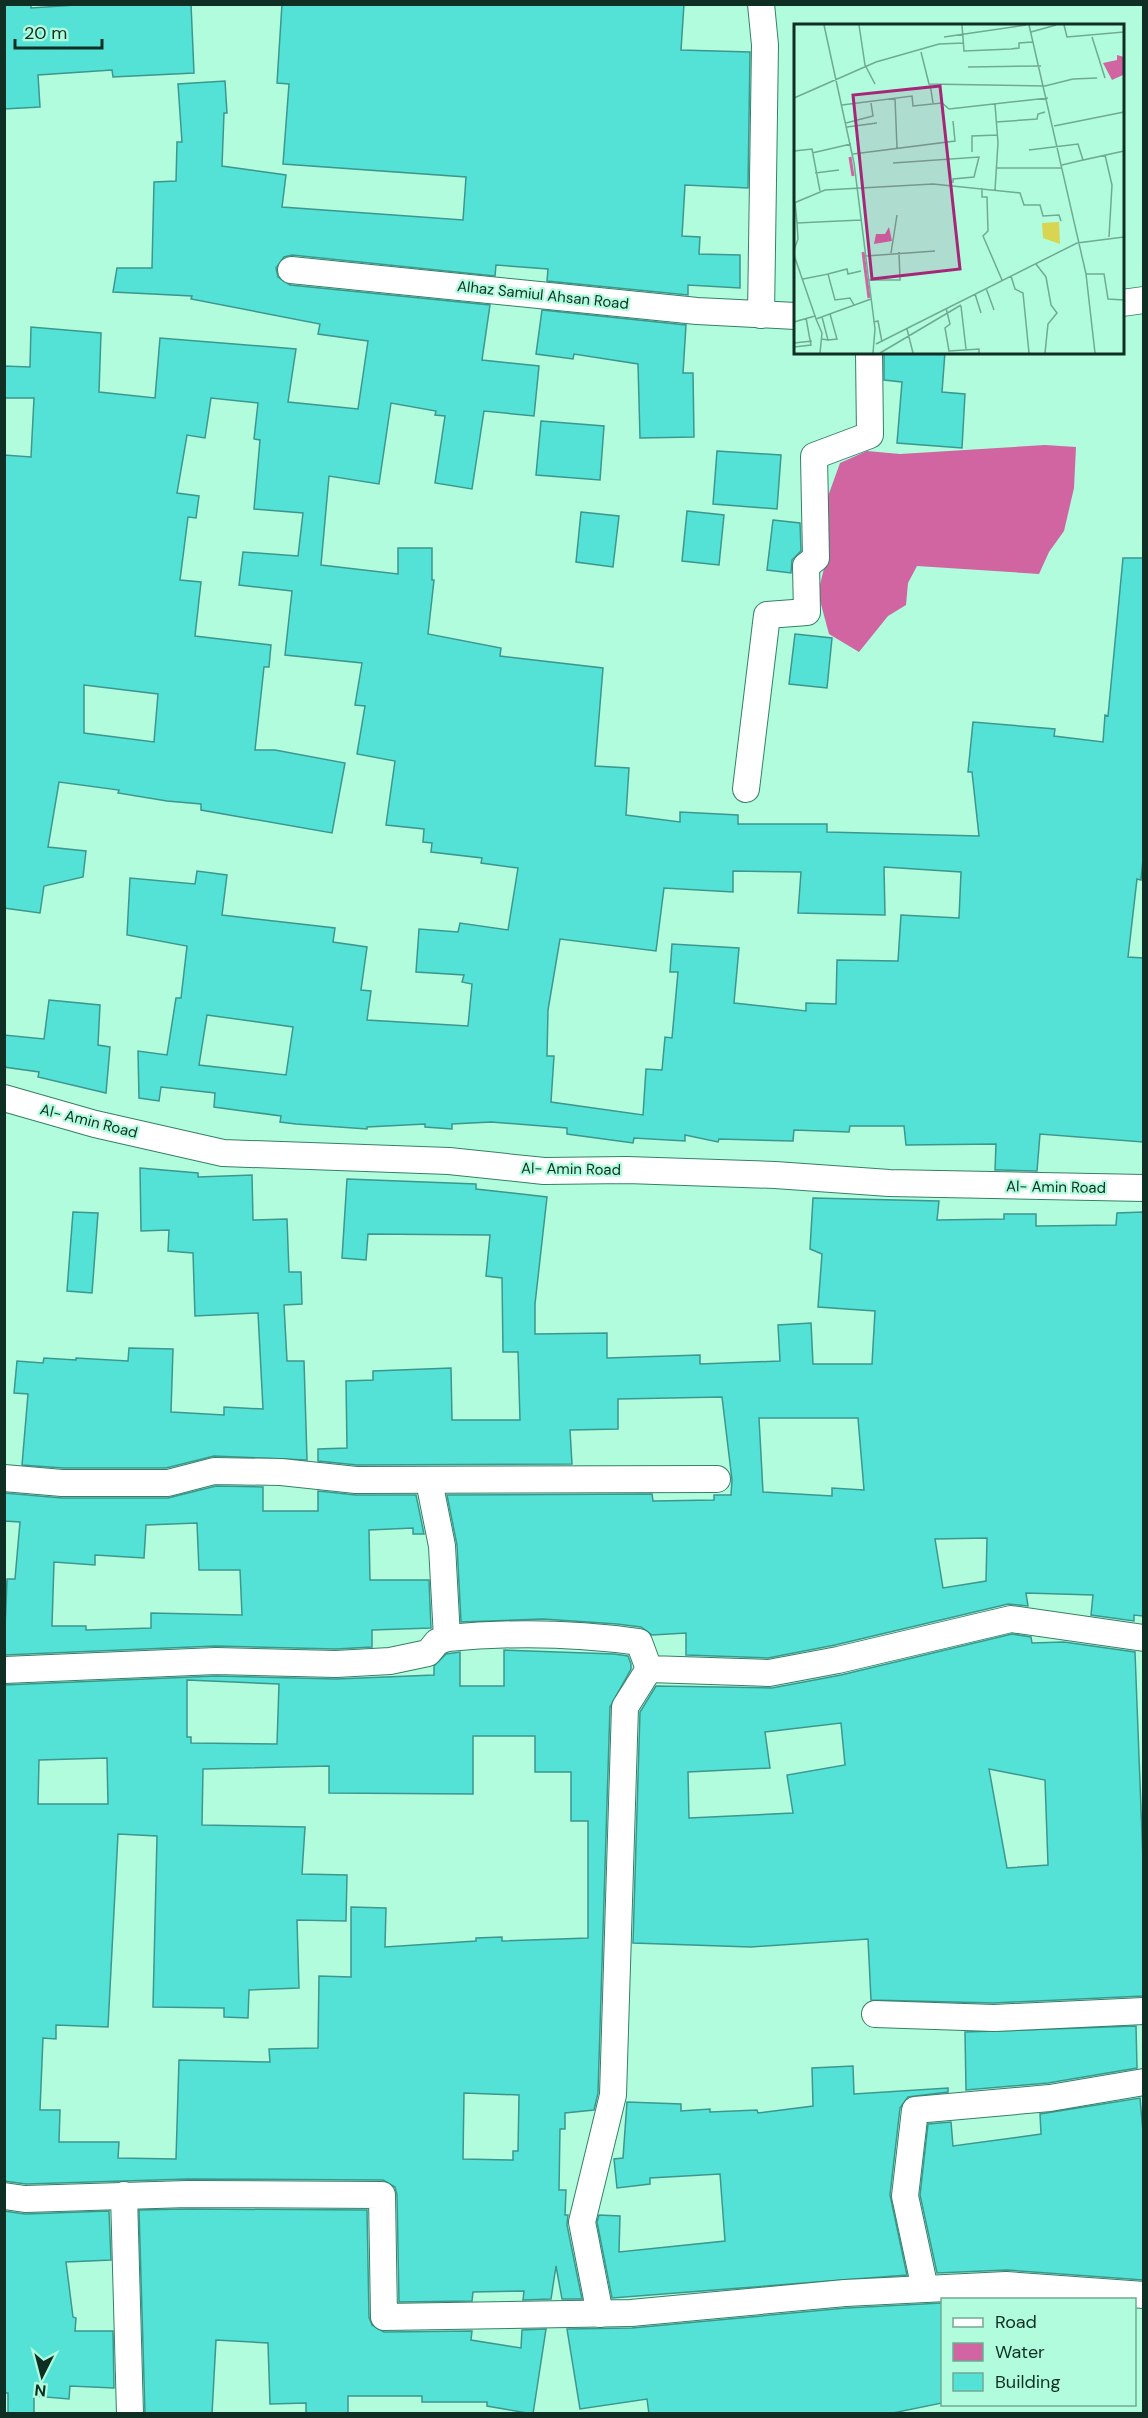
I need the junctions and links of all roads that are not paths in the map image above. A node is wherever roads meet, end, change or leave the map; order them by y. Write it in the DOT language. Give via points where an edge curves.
graph roads {
  1 [pos="761,4"];
  2 [pos="291,270"];
  3 [pos="1143,300"];
  4 [pos="1124,303"];
  5 [pos="761,315"];
  6 [pos="794,316"];
  7 [pos="869,354"];
  8 [pos="746,789"];
  9 [pos="4,1098"];
  10 [pos="1143,1188"];
  11 [pos="4,1478"];
  12 [pos="717,1479"];
  13 [pos="429,1481"];
  14 [pos="447,1638"];
  15 [pos="1143,1638"];
  16 [pos="649,1669"];
  17 [pos="4,1670"];
  18 [pos="1143,2011"];
  19 [pos="875,2014"];
  20 [pos="1143,2082"];
  21 [pos="124,2195"];
  22 [pos="4,2196"];
  23 [pos="925,2289"];
  24 [pos="1143,2295"];
  25 [pos="600,2314"];
  26 [pos="130,2414"];
  1 -- 5 [label="street" via="765,45"];
  2 -- 5 [label="street, Alhaz Samiul Ahsan Road"];
  3 -- 4 [label="street"];
  5 -- 6 [label="street, Alhaz Samiul Ahsan Road"];
  7 -- 8 [label="street" via="870,435 814,456 816,558 806,566 807,612 767,615"];
  9 -- 10 [label="street, Al- Amin Road" via="95,1124 223,1152 449,1161 544,1171 627,1170 889,1183"];
  11 -- 13 [label="street" via="62,1483 168,1483 214,1471"];
  12 -- 13 [label="street"];
  13 -- 14 [label="street" via="442,1545"];
  14 -- 16 [label="street" via="544,1635 639,1642"];
  14 -- 17 [label="street" via="437,1642 428,1653 390,1661 216,1661"];
  15 -- 16 [label="street" via="1011,1619 769,1673"];
  16 -- 25 [label="street" via="625,1707 613,2095 582,2222"];
  18 -- 19 [label="street" via="994,2018"];
  20 -- 23 [label="street" via="1050,2098 915,2110 905,2196"];
  21 -- 22 [label="street" via="25,2199"];
  21 -- 25 [label="street" via="382,2195 384,2317"];
  21 -- 26 [label="street"];
  23 -- 24 [label="street" via="1006,2285"];
  23 -- 25 [label="street"];
}
